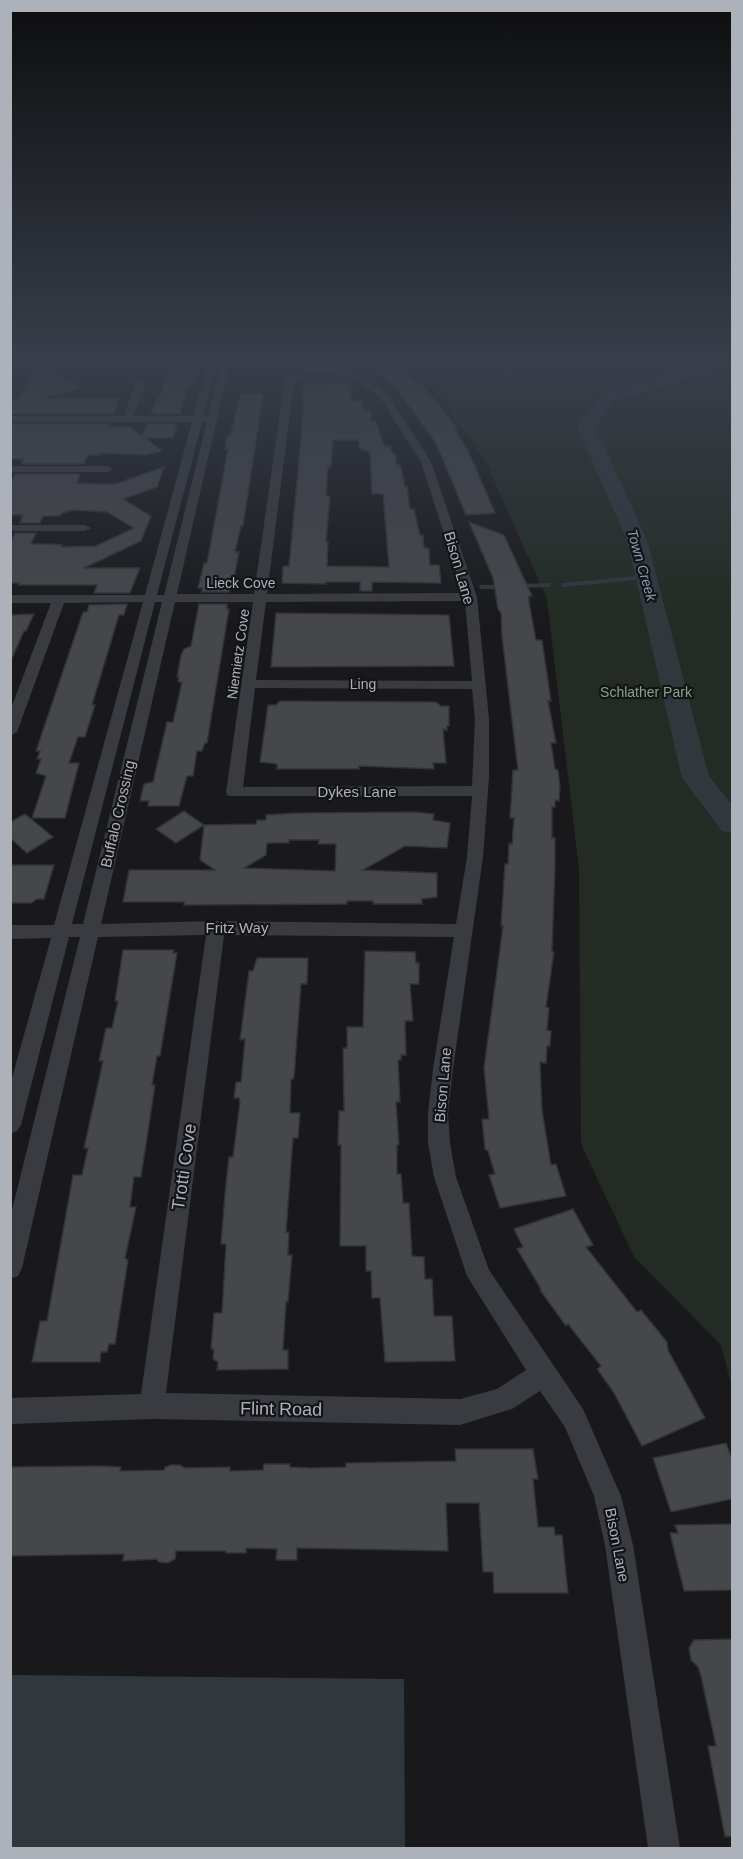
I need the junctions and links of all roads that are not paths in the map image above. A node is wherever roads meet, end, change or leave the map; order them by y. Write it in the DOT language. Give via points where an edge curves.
graph roads {
  1 [pos="196,448"];
  2 [pos="199,448"];
  3 [pos="281,448"];
  4 [pos="417,448"];
  5 [pos="10,469"];
  6 [pos="108,469"];
  7 [pos="10,528"];
  8 [pos="85,528"];
  9 [pos="471,597"];
  10 [pos="262,598"];
  11 [pos="10,599"];
  12 [pos="59,599"];
  13 [pos="150,599"];
  14 [pos="169,599"];
  15 [pos="249,684"];
  16 [pos="477,684"];
  17 [pos="10,685"];
  18 [pos="28,685"];
  19 [pos="10,732"];
  20 [pos="480,791"];
  21 [pos="234,792"];
  22 [pos="216,928"];
  23 [pos="10,932"];
  24 [pos="62,932"];
  25 [pos="90,932"];
  26 [pos="463,932"];
  27 [pos="10,1125"];
  28 [pos="10,1268"];
  29 [pos="543,1374"];
  30 [pos="152,1407"];
  31 [pos="10,1411"];
  32 [pos="664,1848"];
  1 -- 13 [label="street, Buffalo Crossing"];
  2 -- 14 [label="street, Buffalo Crossing"];
  3 -- 10 [label="street, Niemietz Cove"];
  4 -- 9 [label="street, Bison Lane" via="426,462"];
  5 -- 6 [label="street"];
  7 -- 8 [label="street"];
  9 -- 10 [label="street, Lieck Cove"];
  9 -- 16 [label="street, Bison Lane"];
  10 -- 14 [label="street, Lieck Cove"];
  10 -- 15 [label="street, Niemietz Cove"];
  11 -- 12 [label="street, Lieck Cove"];
  12 -- 13 [label="street, Lieck Cove"];
  12 -- 18 [label="street"];
  13 -- 14 [label="street, Lieck Cove"];
  13 -- 24 [label="street, Buffalo Crossing"];
  14 -- 25 [label="street, Buffalo Crossing"];
  15 -- 16 [label="street, Ling"];
  15 -- 21 [label="street, Niemietz Cove"];
  16 -- 20 [label="street, Bison Lane" via="482,718"];
  17 -- 18 [label="street"];
  18 -- 19 [label="street"];
  20 -- 21 [label="street, Dykes Lane"];
  20 -- 26 [label="street, Bison Lane"];
  22 -- 25 [label="street, Fritz Way"];
  22 -- 26 [label="street, Fritz Way"];
  22 -- 30 [label="street, Trotti Cove"];
  23 -- 24 [label="street, Fritz Way"];
  24 -- 25 [label="street, Fritz Way"];
  24 -- 27 [label="street, Buffalo Crossing"];
  25 -- 28 [label="street, Buffalo Crossing"];
  26 -- 29 [label="street, Bison Lane" via="438,1113 445,1177 479,1275"];
  29 -- 30 [label="street, Flint Road" via="503,1400 460,1412"];
  29 -- 32 [label="street, Bison Lane" via="574,1418 608,1496 619,1545"];
  30 -- 31 [label="street, Flint Road"];
}
